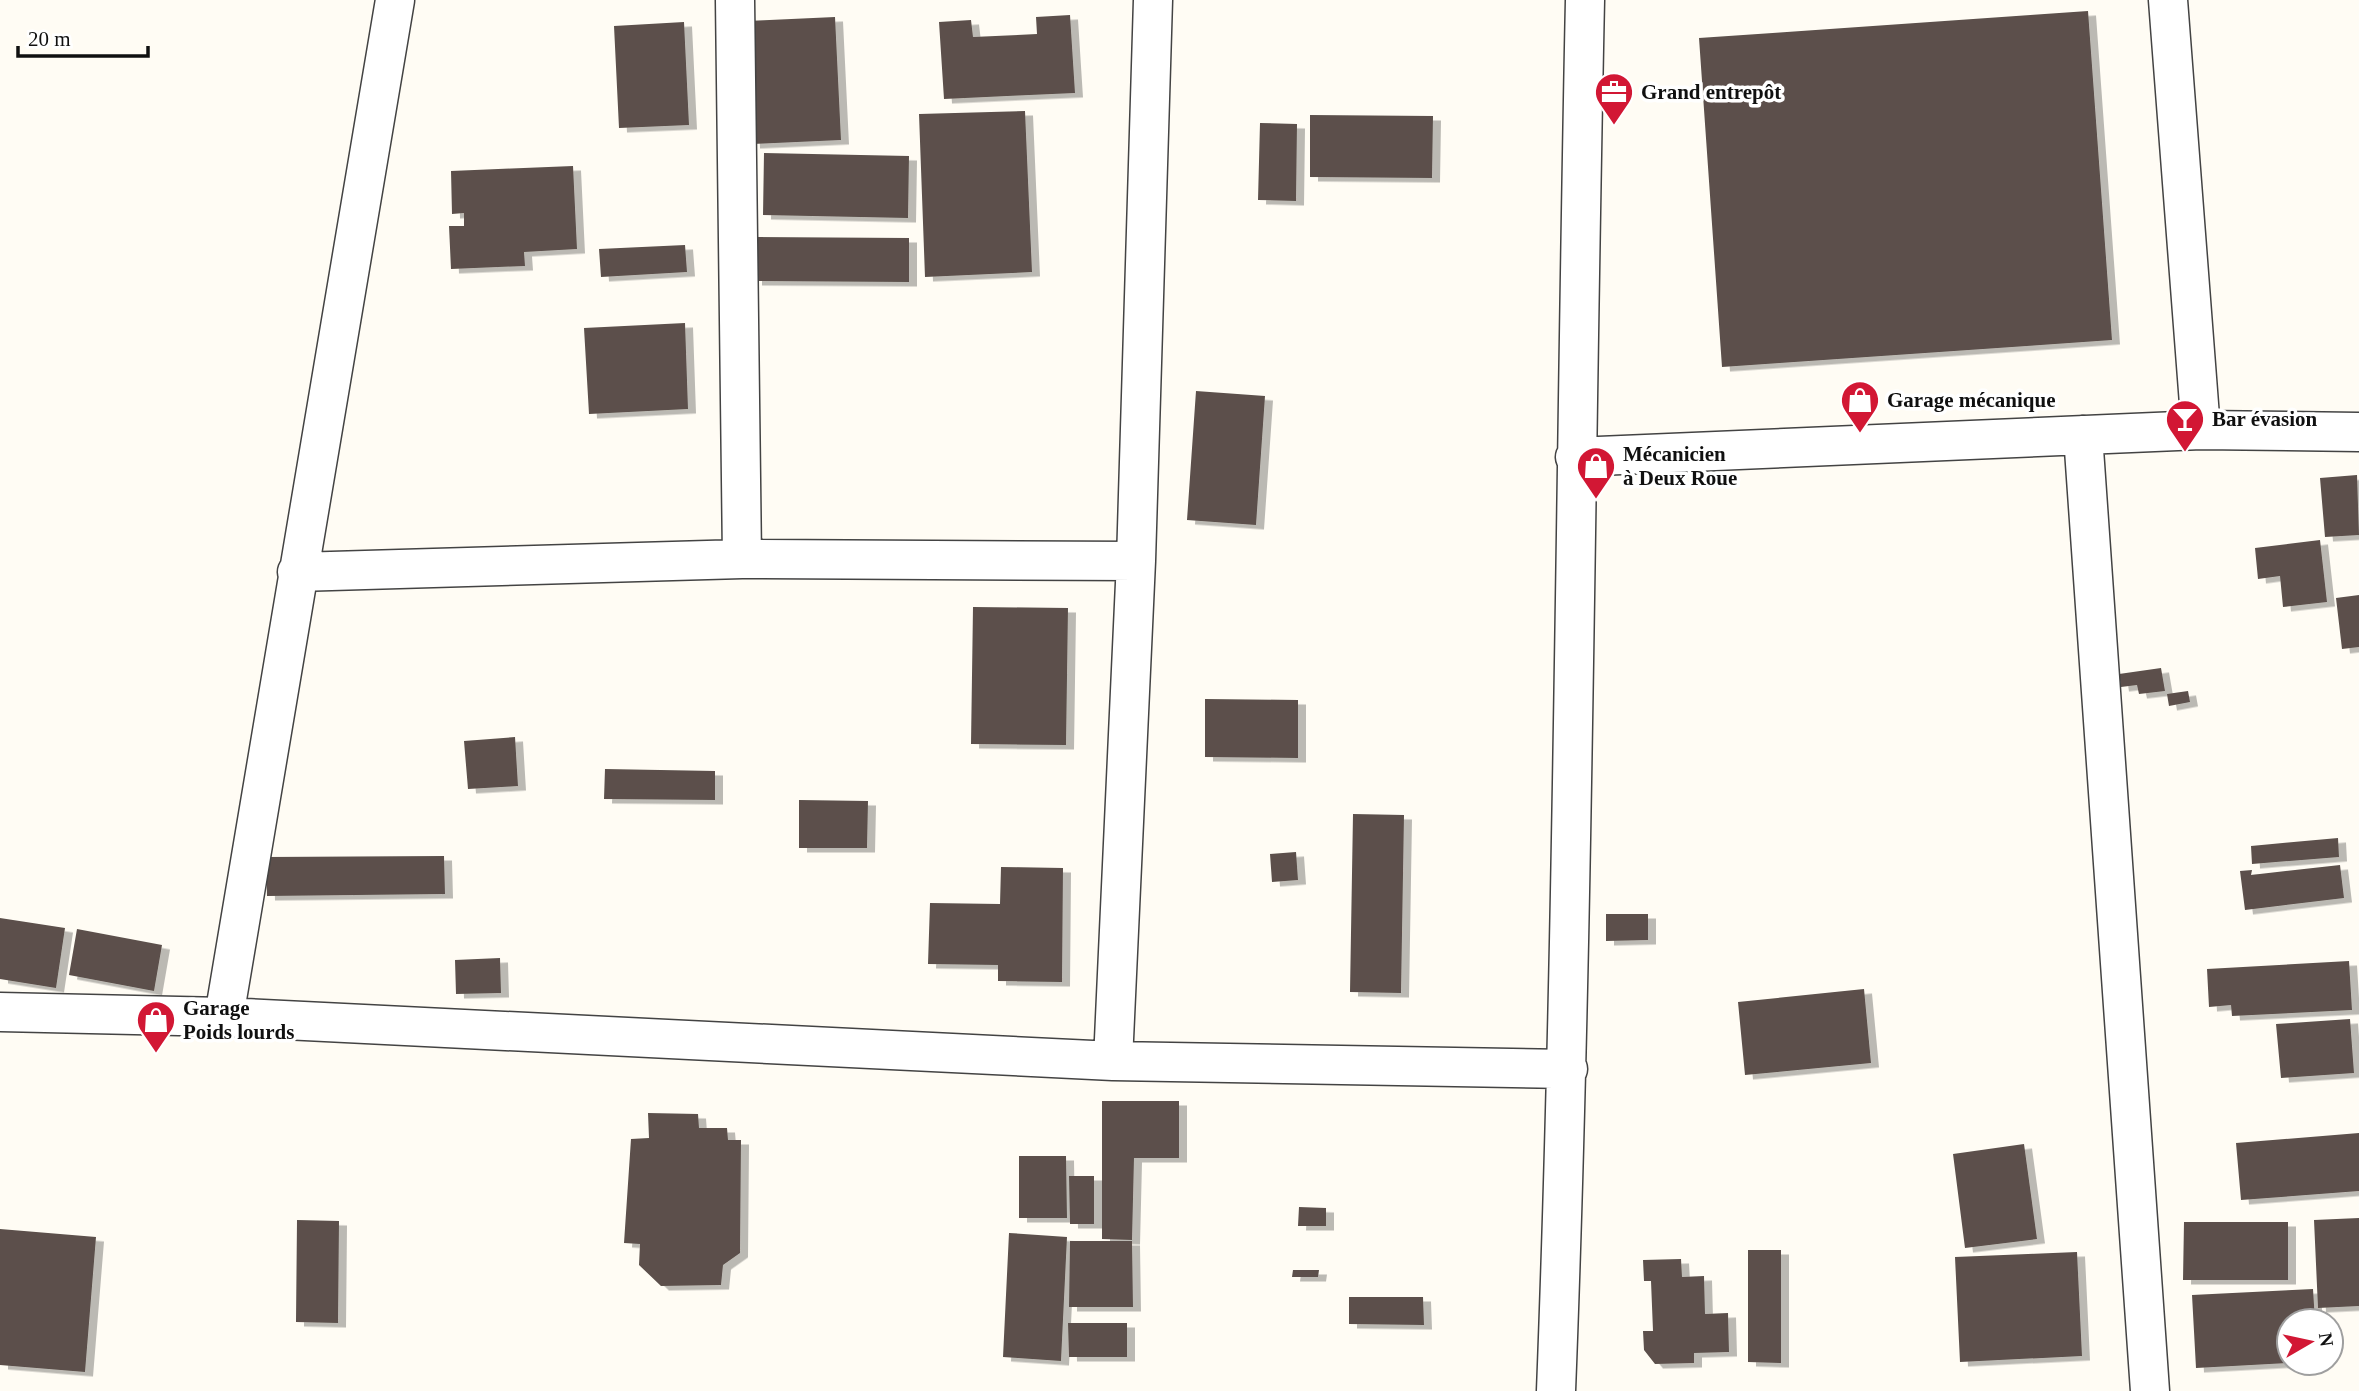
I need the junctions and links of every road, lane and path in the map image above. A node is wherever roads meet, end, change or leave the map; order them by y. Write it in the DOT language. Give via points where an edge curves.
graph roads {
  1 [pos="395,0"];
  2 [pos="735,0"];
  3 [pos="1153,0"];
  4 [pos="1585,0"];
  5 [pos="2168,0"];
  6 [pos="2201,430"];
  7 [pos="2359,432"];
  8 [pos="2082,435"];
  9 [pos="1575,457"];
  10 [pos="741,559"];
  11 [pos="1136,561"];
  12 [pos="297,572"];
  13 [pos="0,1012"];
  14 [pos="224,1017"];
  15 [pos="1113,1060"];
  16 [pos="1568,1069"];
  17 [pos="1556,1391"];
  18 [pos="2150,1391"];
  1 -- 12 [label="street"];
  2 -- 10 [label="street"];
  3 -- 11 [label="street"];
  4 -- 9 [label="street"];
  5 -- 6 [label="street"];
  6 -- 7 [label="street"];
  6 -- 8 [label="street"];
  8 -- 9 [label="street"];
  8 -- 18 [label="street"];
  9 -- 16 [label="street"];
  10 -- 11 [label="street"];
  10 -- 12 [label="street"];
  11 -- 15 [label="street"];
  12 -- 14 [label="street"];
  13 -- 14 [label="street"];
  14 -- 15 [label="street"];
  15 -- 16 [label="street"];
  16 -- 17 [label="street"];
}
